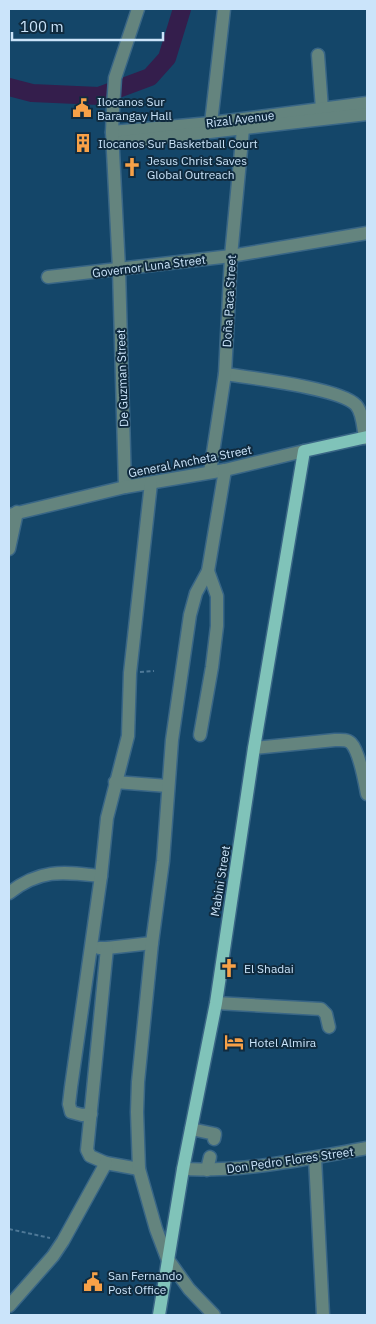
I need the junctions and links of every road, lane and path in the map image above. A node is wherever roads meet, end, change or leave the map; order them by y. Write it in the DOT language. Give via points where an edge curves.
graph roads {
  1 [pos="138,9"];
  2 [pos="224,9"];
  3 [pos="318,55"];
  4 [pos="367,103"];
  5 [pos="322,108"];
  6 [pos="367,114"];
  7 [pos="211,123"];
  8 [pos="243,128"];
  9 [pos="112,138"];
  10 [pos="367,233"];
  11 [pos="231,256"];
  12 [pos="119,269"];
  13 [pos="48,277"];
  14 [pos="225,374"];
  15 [pos="366,438"];
  16 [pos="304,451"];
  17 [pos="225,470"];
  18 [pos="210,472"];
  19 [pos="150,483"];
  20 [pos="125,487"];
  21 [pos="13,513"];
  22 [pos="9,549"];
  23 [pos="208,571"];
  24 [pos="200,735"];
  25 [pos="254,748"];
  26 [pos="364,765"];
  27 [pos="115,782"];
  28 [pos="168,786"];
  29 [pos="367,794"];
  30 [pos="101,876"];
  31 [pos="9,893"];
  32 [pos="152,943"];
  33 [pos="91,947"];
  34 [pos="107,948"];
  35 [pos="216,1003"];
  36 [pos="330,1027"];
  37 [pos="91,1114"];
  38 [pos="191,1129"];
  39 [pos="214,1139"];
  40 [pos="367,1148"];
  41 [pos="210,1157"];
  42 [pos="315,1158"];
  43 [pos="106,1163"];
  44 [pos="139,1169"];
  45 [pos="183,1169"];
  46 [pos="207,1170"];
  47 [pos="9,1229"];
  48 [pos="64,1241"];
  49 [pos="167,1258"];
  50 [pos="9,1306"];
  51 [pos="159,1315"];
  52 [pos="214,1315"];
  53 [pos="323,1315"];
  1 -- 9 [label="street, De Guzman Street" via="116,78"];
  2 -- 7 [label="street"];
  3 -- 5 [label="street"];
  4 -- 5 [label="street, Rizal Avenue"];
  5 -- 7 [label="street, Rizal Avenue"];
  6 -- 8 [label="street, Rizal Avenue"];
  7 -- 9 [label="street, Rizal Avenue"];
  8 -- 9 [label="street, Rizal Avenue"];
  8 -- 11 [label="street, Doña Paca Street"];
  9 -- 12 [label="street, De Guzman Street"];
  10 -- 11 [label="street, Governor Luna Street"];
  11 -- 12 [label="street, Governor Luna Street"];
  11 -- 14 [label="street, Doña Paca Street"];
  12 -- 13 [label="street, Governor Luna Street"];
  12 -- 20 [label="street, De Guzman Street"];
  14 -- 15 [label="street" via="316,390 347,399 359,410"];
  14 -- 18 [label="street, Doña Paca Street"];
  15 -- 16 [label="main road, General Ancheta Street"];
  16 -- 17 [label="street, General Ancheta Street"];
  16 -- 25 [label="main road, Mabini Street"];
  17 -- 18 [label="street, General Ancheta Street"];
  17 -- 23 [label="street"];
  18 -- 19 [label="street, General Ancheta Street"];
  19 -- 20 [label="street, General Ancheta Street"];
  19 -- 27 [label="street" via="130,672 128,736"];
  20 -- 21 [label="street, General Ancheta Street"];
  21 -- 22 [label="street"];
  23 -- 24 [label="street" via="217,596 217,626"];
  23 -- 28 [label="street" via="196,593 190,615"];
  25 -- 26 [label="street" via="342,740 352,744"];
  25 -- 35 [label="main road, Mabini Street"];
  26 -- 29 [label="street"];
  27 -- 28 [label="street"];
  27 -- 30 [label="street"];
  28 -- 32 [label="street" via="163,862"];
  30 -- 31 [label="street" via="66,872 44,874"];
  30 -- 33 [label="street"];
  32 -- 34 [label="street"];
  32 -- 44 [label="street" via="138,1082"];
  33 -- 34 [label="street"];
  33 -- 37 [label="street" via="69,1107 72,1113"];
  34 -- 37 [label="street"];
  35 -- 36 [label="street" via="321,1009"];
  35 -- 38 [label="main road, Mabini Street"];
  37 -- 43 [label="street" via="88,1153"];
  38 -- 39 [label="street" via="215,1134"];
  38 -- 45 [label="main road, Mabini Street"];
  40 -- 42 [label="street, Don Pedro Flores Street"];
  41 -- 46 [label="street"];
  42 -- 46 [label="street, Don Pedro Flores Street" via="250,1168"];
  42 -- 53 [label="street"];
  43 -- 44 [label="street"];
  43 -- 48 [label="street"];
  44 -- 49 [label="street"];
  45 -- 46 [label="street, Don Pedro Flores Street"];
  45 -- 49 [label="main road, Mabini Street"];
  47 -- 48 [label="path"];
  48 -- 50 [label="street"];
  49 -- 51 [label="main road, Mabini Street"];
  49 -- 52 [label="street" via="189,1289"];
}
